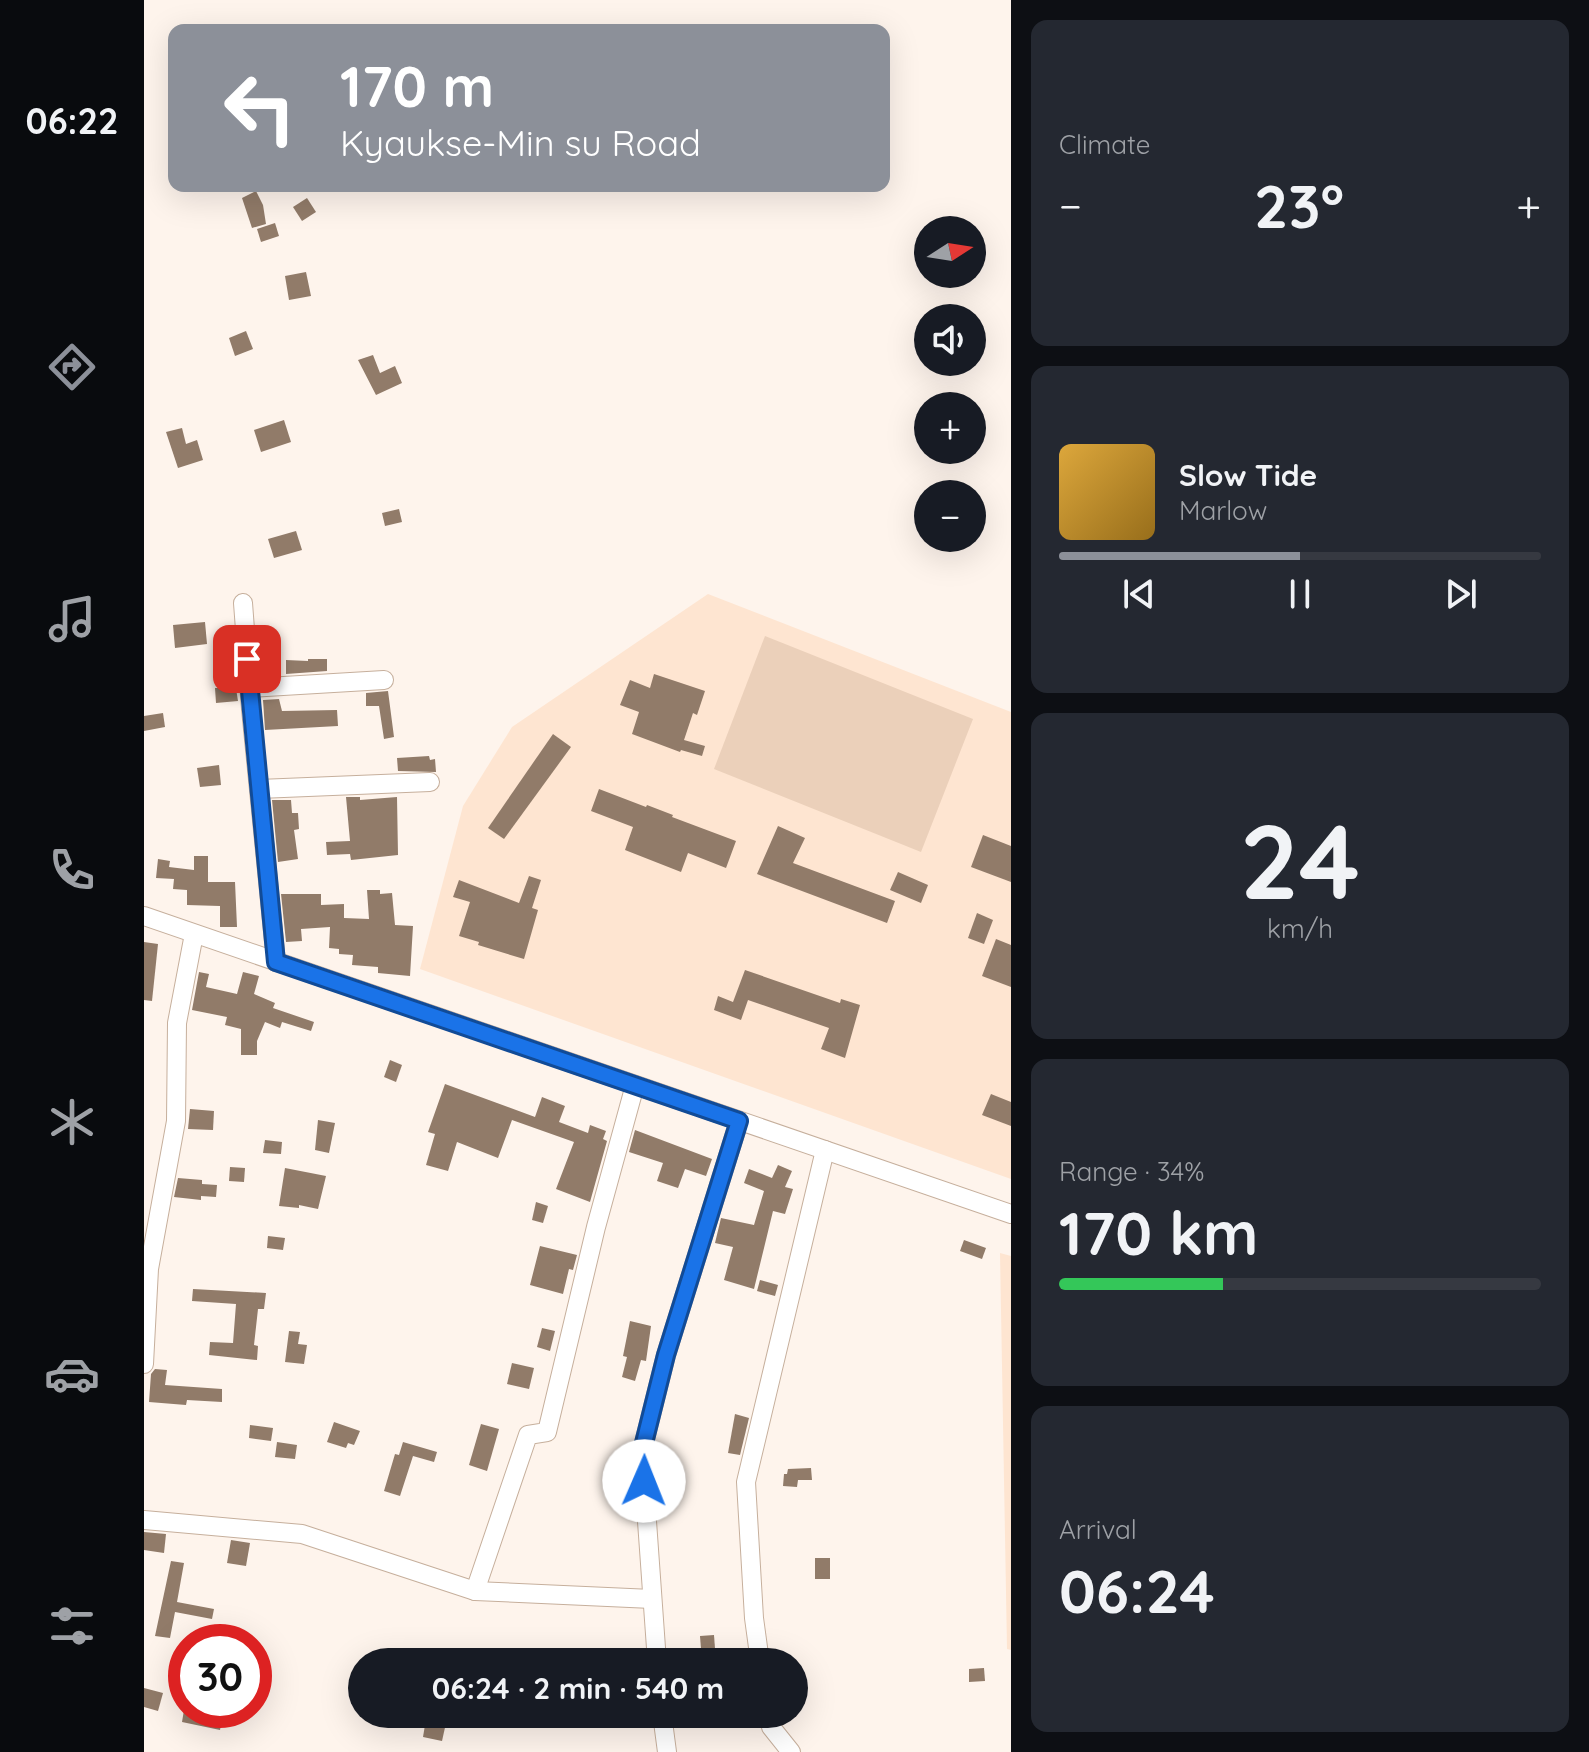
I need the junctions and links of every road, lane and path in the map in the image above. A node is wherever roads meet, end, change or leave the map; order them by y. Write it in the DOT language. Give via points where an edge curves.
graph roads {
  1 [pos="243,603"];
  2 [pos="384,680"];
  3 [pos="249,688"];
  4 [pos="430,782"];
  5 [pos="259,789"];
  6 [pos="144,916"];
  7 [pos="194,934"];
  8 [pos="276,962"];
  9 [pos="635,1085"];
  10 [pos="739,1121"];
  11 [pos="825,1150"];
  12 [pos="1011,1214"];
  13 [pos="144,1364"];
  14 [pos="144,1520"];
  15 [pos="475,1591"];
  16 [pos="652,1599"];
  17 [pos="656,1648"];
  18 [pos="758,1648"];
  19 [pos="664,1728"];
  20 [pos="772,1728"];
  21 [pos="667,1752"];
  22 [pos="791,1752"];
  1 -- 3 [label="street"];
  2 -- 3 [label="street"];
  3 -- 5 [label="street"];
  4 -- 5 [label="street"];
  5 -- 8 [label="street"];
  6 -- 7 [label="street"];
  7 -- 8 [label="street"];
  7 -- 13 [label="street" via="177,1023 176,1121 149,1269"];
  8 -- 9 [label="street"];
  9 -- 10 [label="street"];
  9 -- 15 [label="street" via="547,1432 528,1435"];
  10 -- 11 [label="street"];
  10 -- 16 [label="street" via="666,1355 642,1451"];
  11 -- 12 [label="street"];
  11 -- 18 [label="street" via="746,1482"];
  14 -- 15 [label="street" via="302,1534"];
  15 -- 16 [label="street"];
  16 -- 17 [label="street"];
  19 -- 21 [label="street"];
  20 -- 22 [label="street"];
}
